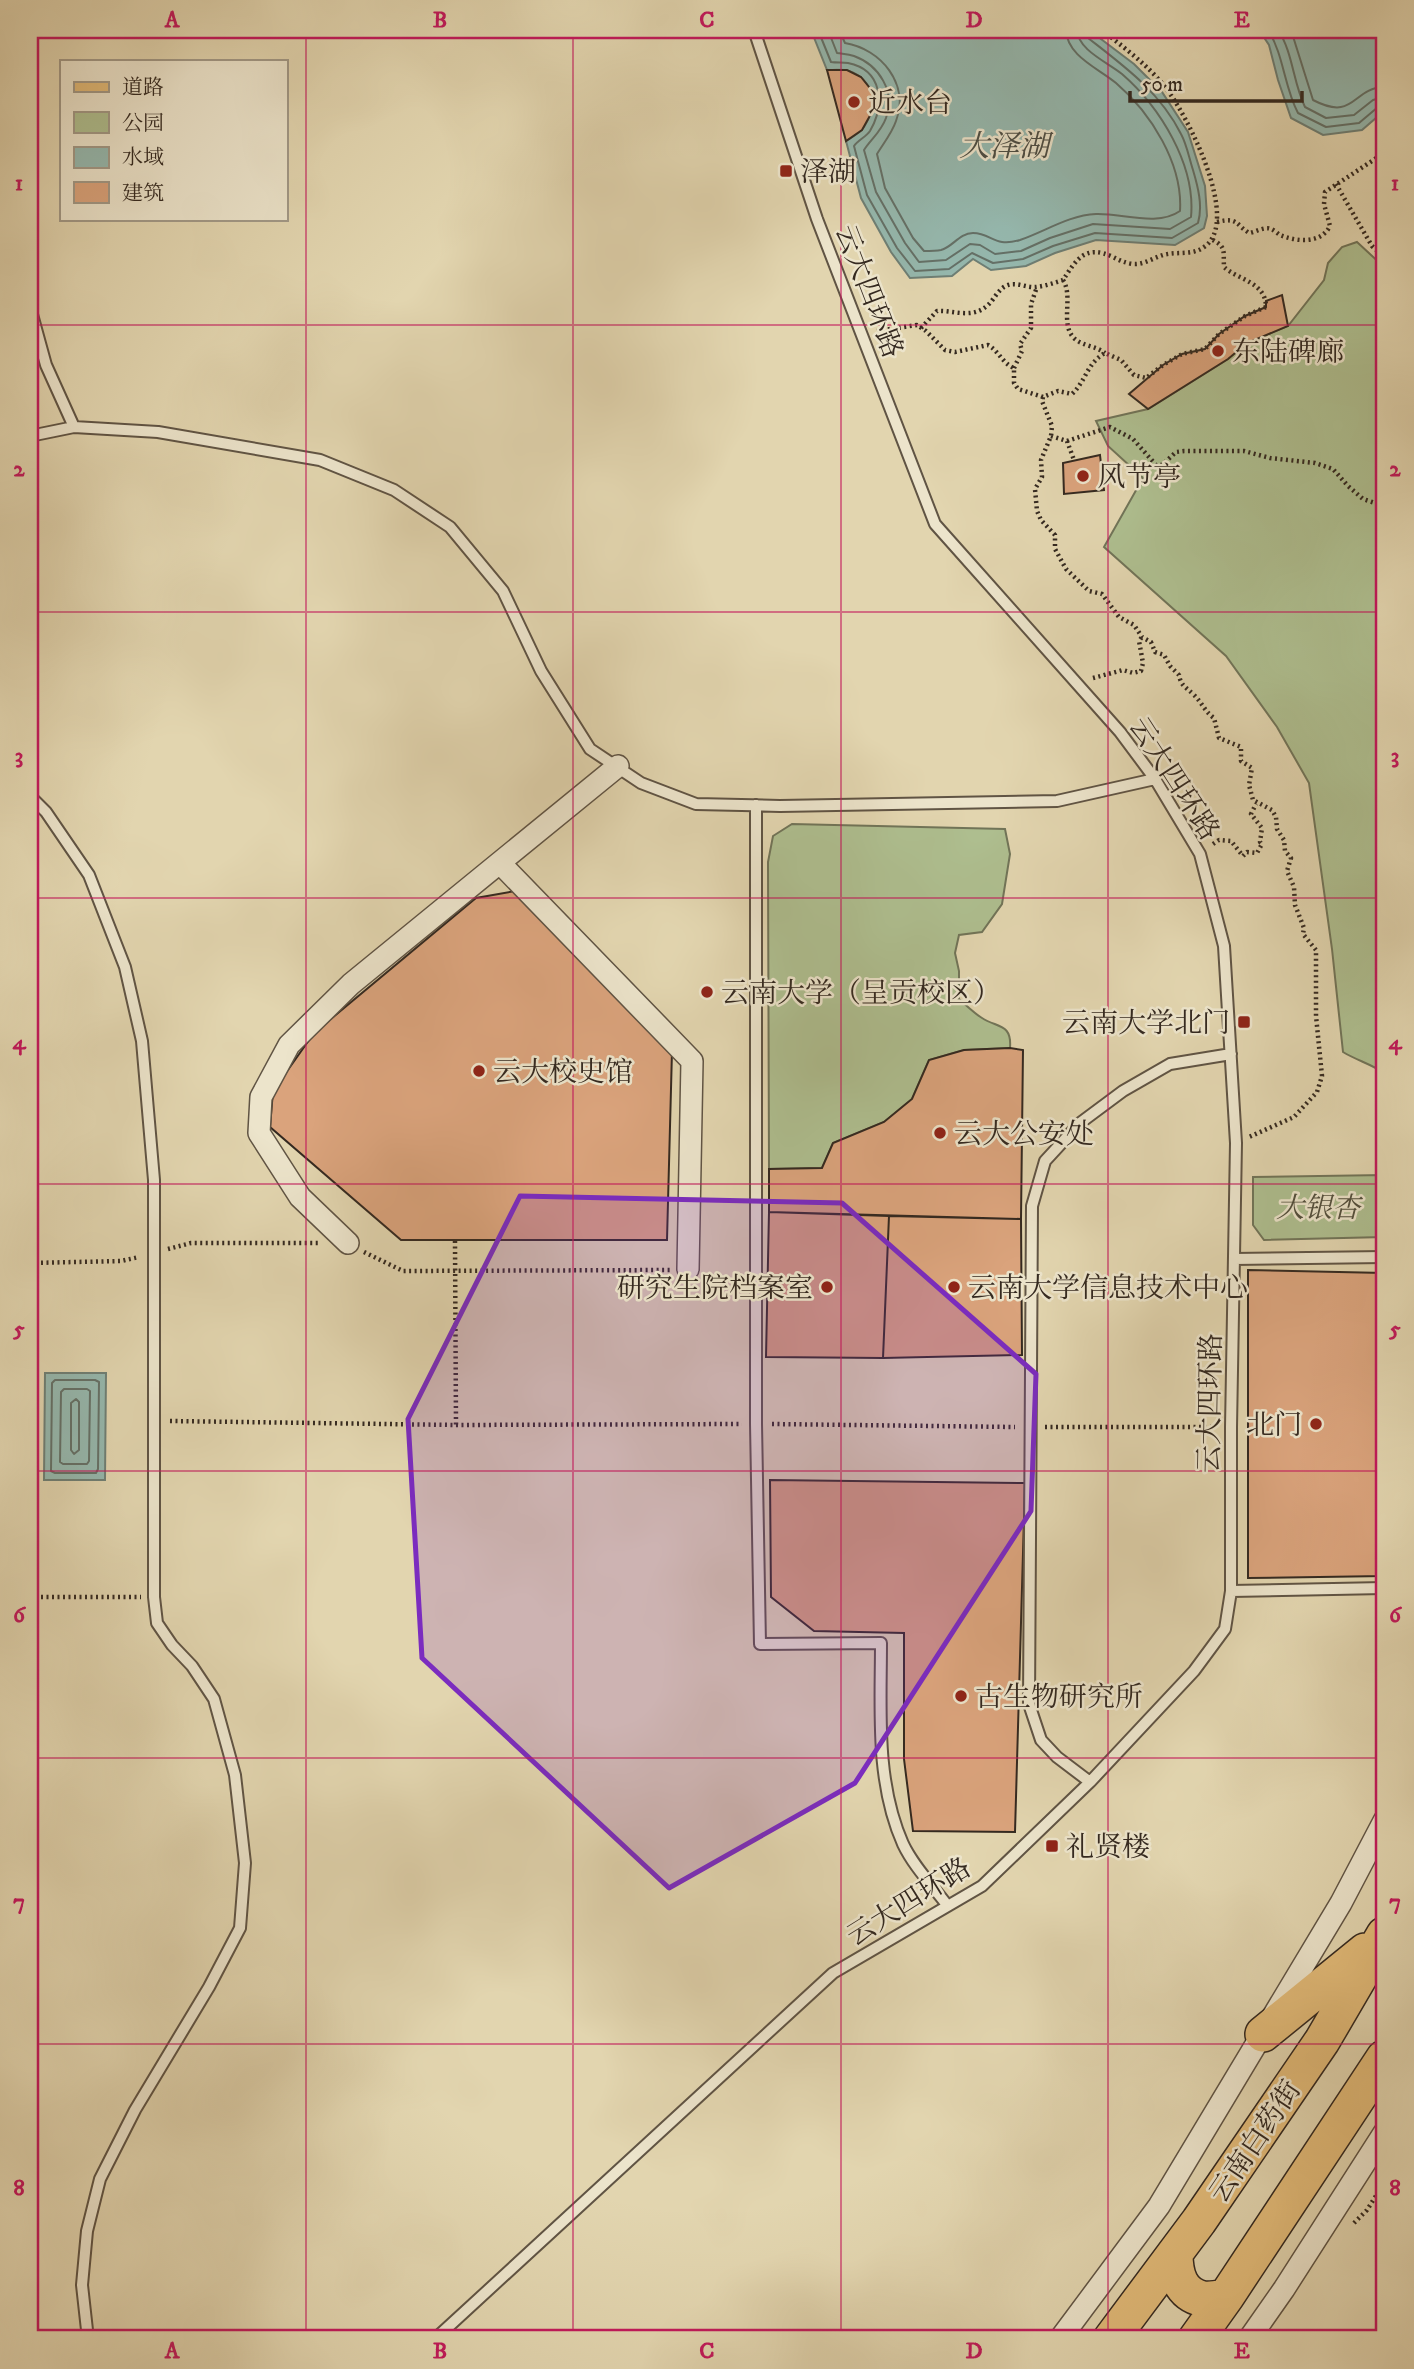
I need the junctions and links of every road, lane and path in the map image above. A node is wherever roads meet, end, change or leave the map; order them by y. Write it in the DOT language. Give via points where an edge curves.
graph roads {
  1 [pos="754,30"];
  2 [pos="1102,30"];
  3 [pos="1384,150"];
  4 [pos="1336,184"];
  5 [pos="1217,222"];
  6 [pos="1211,239"];
  7 [pos="1384,257"];
  8 [pos="1063,281"];
  9 [pos="1037,287"];
  10 [pos="30,307"];
  11 [pos="921,328"];
  12 [pos="863,334"];
  13 [pos="1105,353"];
  14 [pos="1014,368"];
  15 [pos="1043,397"];
  16 [pos="74,427"];
  17 [pos="30,436"];
  18 [pos="1051,436"];
  19 [pos="1067,441"];
  20 [pos="1074,460"];
  21 [pos="1384,506"];
  22 [pos="1142,637"];
  23 [pos="1081,690"];
  24 [pos="618,766"];
  25 [pos="1155,779"];
  26 [pos="30,796"];
  27 [pos="1256,804"];
  28 [pos="756,805"];
  29 [pos="1200,855"];
  30 [pos="499,863"];
  31 [pos="1231,1054"];
  32 [pos="1236,1143"];
  33 [pos="455,1241"];
  34 [pos="191,1243"];
  35 [pos="278,1243"];
  36 [pos="348,1243"];
  37 [pos="1384,1257"];
  38 [pos="1234,1259"];
  39 [pos="121,1261"];
  40 [pos="30,1263"];
  41 [pos="688,1269"];
  42 [pos="403,1271"];
  43 [pos="455,1272"];
  44 [pos="155,1421"];
  45 [pos="456,1424"];
  46 [pos="756,1424"];
  47 [pos="1032,1427"];
  48 [pos="1231,1427"];
  49 [pos="1384,1588"];
  50 [pos="1231,1591"];
  51 [pos="30,1597"];
  52 [pos="154,1597"];
  53 [pos="1090,1782"];
  54 [pos="1384,1821"];
  55 [pos="947,1905"];
  56 [pos="1384,1935"];
  57 [pos="1263,2034"];
  58 [pos="1384,2058"];
  59 [pos="1384,2133"];
  60 [pos="1175,2254"];
  61 [pos="1226,2297"];
  62 [pos="88,2339"];
  63 [pos="435,2339"];
  64 [pos="1060,2339"];
  65 [pos="1111,2339"];
  66 [pos="1196,2339"];
  67 [pos="1249,2339"];
  1 -- 12 [label="lane, 云大四环路" via="817,219"];
  2 -- 5 [label="path" via="1166,88 1203,159 1214,189"];
  3 -- 4 [label="path"];
  4 -- 5 [label="path" via="1323,196 1330,226 1319,238 1284,236 1266,228 1249,233 1237,221"];
  4 -- 7 [label="path" via="1372,246"];
  5 -- 6 [label="path"];
  6 -- 8 [label="path" via="1206,247 1191,253 1162,255 1135,265 1088,253 1078,258"];
  6 -- 13 [label="path" via="1224,251 1224,267 1261,291 1266,307 1245,316 1205,349 1182,354 1146,378 1134,375 1121,360"];
  8 -- 9 [label="path"];
  8 -- 13 [label="path" via="1072,336"];
  9 -- 11 [label="path" via="1008,285 986,307 973,313 937,311"];
  9 -- 14 [label="path" via="1031,328 1020,344 1022,351"];
  10 -- 16 [label="lane" via="46,365"];
  11 -- 12 [label="path" via="903,326"];
  11 -- 14 [label="path" via="945,350 988,345"];
  12 -- 23 [label="lane, 云大四环路" via="935,524"];
  13 -- 15 [label="path" via="1092,363 1072,394 1058,391"];
  14 -- 15 [label="path" via="1018,389"];
  15 -- 18 [label="path"];
  16 -- 17 [label="lane"];
  16 -- 24 [label="lane" via="158,432 320,460 394,490 450,527 503,591 541,671 590,749"];
  18 -- 19 [label="path"];
  18 -- 22 [label="path" via="1035,489 1041,520 1055,535 1055,549 1066,569 1089,591 1102,594"];
  19 -- 20 [label="path"];
  19 -- 21 [label="path" via="1110,427 1133,439 1156,465 1184,451 1244,452 1315,463 1333,469 1363,499"];
  22 -- 23 [label="path" via="1141,671 1101,675"];
  22 -- 27 [label="path" via="1164,655 1185,688 1214,718 1219,738 1241,747 1241,761 1252,768 1249,785"];
  23 -- 25 [label="lane, 云大四环路"];
  24 -- 28 [label="lane" via="641,783 696,804"];
  24 -- 30 [label="street"];
  25 -- 28 [label="lane" via="1056,801"];
  25 -- 29 [label="lane, 云大四环路"];
  26 -- 44 [label="lane" via="89,875 125,967 142,1041 154,1180"];
  27 -- 29 [label="path" via="1251,814 1262,828 1257,853 1243,856 1231,841 1219,840"];
  27 -- 32 [label="path" via="1272,810 1276,817 1291,858 1287,871 1303,934 1316,950 1315,1016 1322,1076 1317,1091 1294,1117"];
  28 -- 46 [label="lane"];
  29 -- 31 [label="lane, 云大四环路" via="1224,946"];
  30 -- 36 [label="street" via="351,984 289,1045 261,1097 258,1133 300,1197"];
  30 -- 41 [label="street" via="692,1061"];
  31 -- 32 [label="lane, 云大四环路"];
  31 -- 47 [label="lane" via="1170,1064 1123,1091 1080,1124 1045,1161 1032,1206"];
  32 -- 38 [label="lane, 云大四环路"];
  33 -- 43 [label="path"];
  34 -- 35 [label="path"];
  37 -- 38 [label="lane"];
  38 -- 48 [label="lane, 云大四环路"];
  39 -- 40 [label="path"];
  41 -- 43 [label="path"];
  42 -- 43 [label="path"];
  43 -- 45 [label="path"];
  44 -- 45 [label="path"];
  44 -- 52 [label="lane"];
  45 -- 46 [label="path"];
  46 -- 47 [label="path"];
  46 -- 55 [label="lane" via="760,1644 881,1643 881,1754 886,1784 903,1843"];
  47 -- 48 [label="path"];
  47 -- 53 [label="lane" via="1029,1704 1041,1740"];
  48 -- 50 [label="lane, 云大四环路"];
  49 -- 50 [label="lane"];
  50 -- 53 [label="lane, 云大四环路" via="1225,1629 1194,1671"];
  51 -- 52 [label="path"];
  52 -- 62 [label="lane" via="158,1623 214,1699 235,1775 245,1863 240,1927 100,2179 87,2231 82,2285"];
  53 -- 55 [label="lane, 云大四环路" via="982,1885"];
  54 -- 57 [label="street"];
  55 -- 63 [label="lane, 云大四环路" via="833,1973"];
  56 -- 57 [label="main road"];
  56 -- 60 [label="main road, 云南白药街" via="1322,2041"];
  57 -- 64 [label="street" via="1159,2206"];
  58 -- 61 [label="main road"];
  59 -- 67 [label="street"];
  60 -- 61 [label="main road" via="1175,2274 1186,2290 1204,2299"];
  60 -- 65 [label="main road, 云南白药街"];
  61 -- 66 [label="main road"];
}
